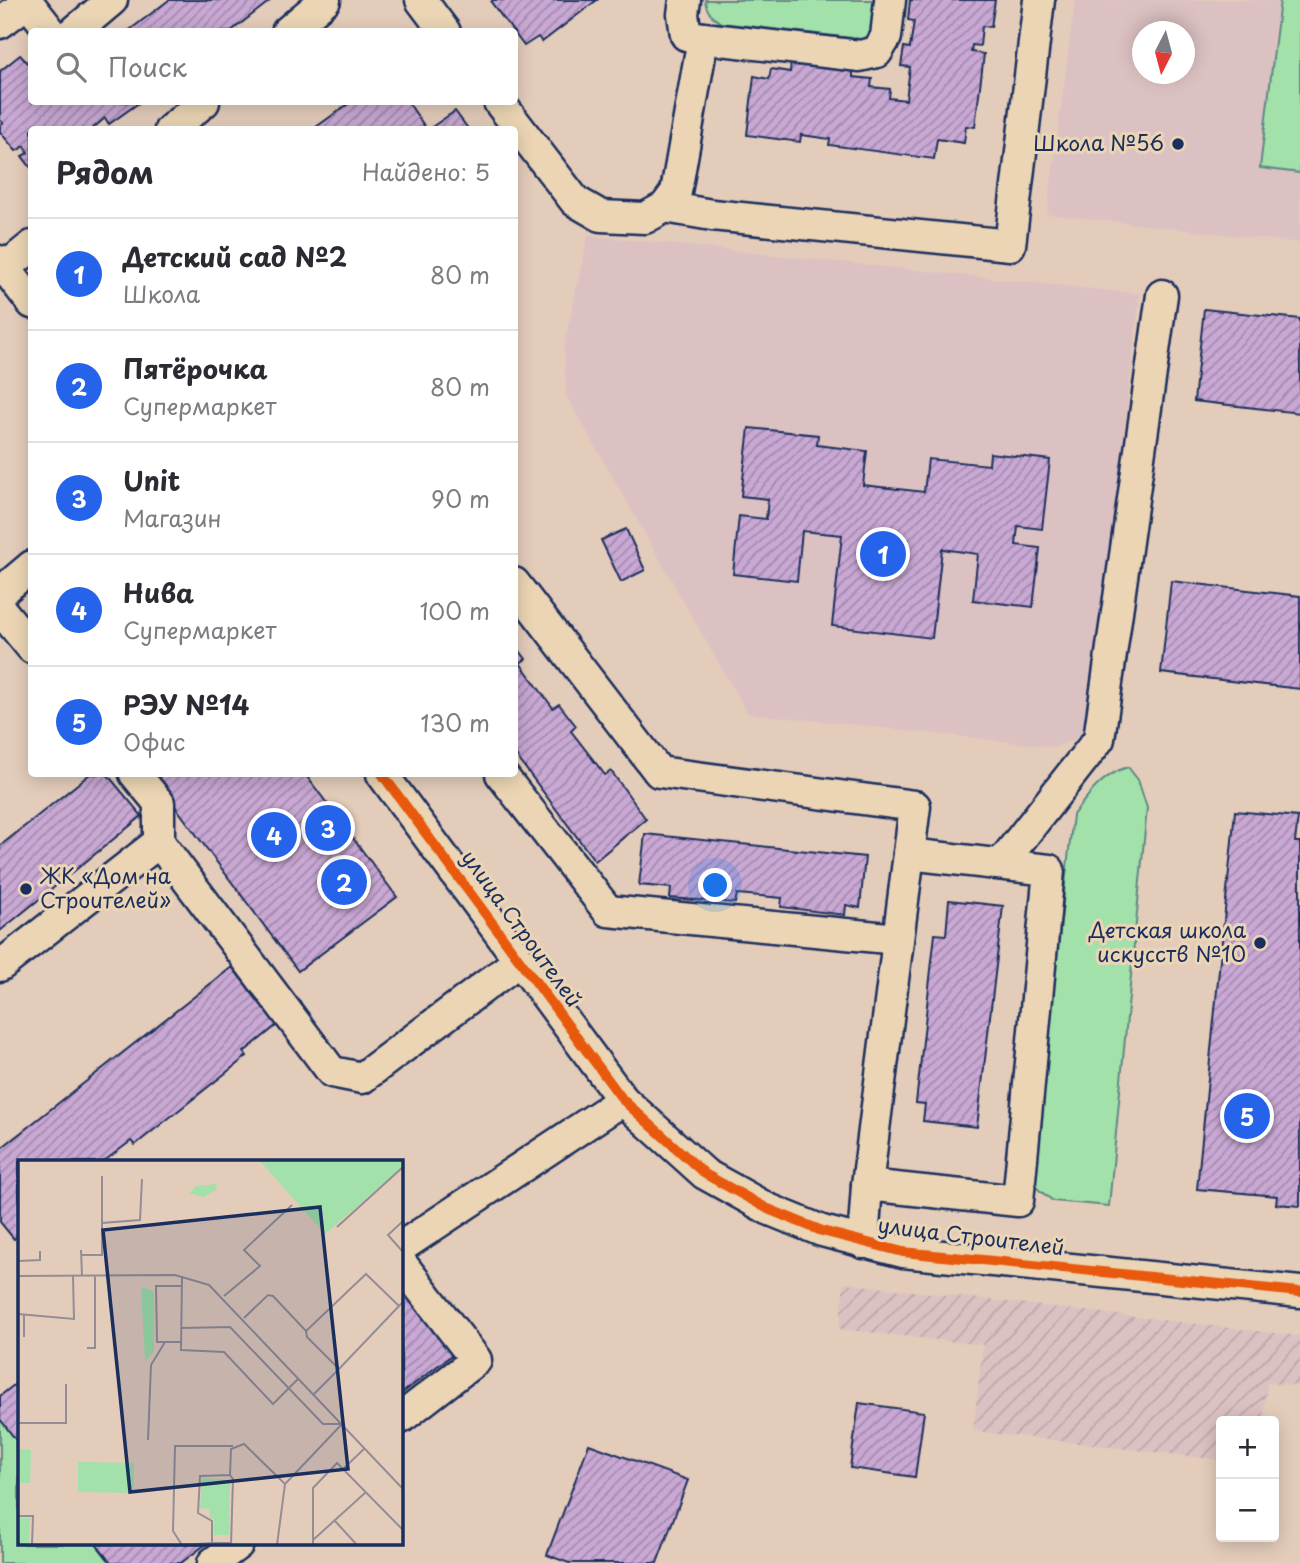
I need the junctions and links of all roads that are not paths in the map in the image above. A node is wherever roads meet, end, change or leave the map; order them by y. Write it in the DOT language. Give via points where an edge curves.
graph roads {
  1 [pos="112,0"];
  2 [pos="325,0"];
  3 [pos="421,0"];
  4 [pos="685,0"];
  5 [pos="890,0"];
  6 [pos="1039,0"];
  7 [pos="27,1"];
  8 [pos="0,23"];
  9 [pos="48,28"];
  10 [pos="79,28"];
  11 [pos="292,28"];
  12 [pos="442,28"];
  13 [pos="703,38"];
  14 [pos="200,105"];
  15 [pos="501,105"];
  16 [pos="175,126"];
  17 [pos="517,126"];
  18 [pos="518,127"];
  19 [pos="665,207"];
  20 [pos="28,250"];
  21 [pos="12,267"];
  22 [pos="28,296"];
  23 [pos="1162,296"];
  24 [pos="28,569"];
  25 [pos="518,588"];
  26 [pos="0,593"];
  27 [pos="0,609"];
  28 [pos="28,643"];
  29 [pos="137,777"];
  30 [pos="384,777"];
  31 [pos="503,777"];
  32 [pos="159,842"];
  33 [pos="909,854"];
  34 [pos="1002,864"];
  35 [pos="898,939"];
  36 [pos="520,960"];
  37 [pos="0,966"];
  38 [pos="623,1100"];
  39 [pos="867,1185"];
  40 [pos="863,1243"];
  41 [pos="402,1246"];
  42 [pos="402,1264"];
  43 [pos="1300,1292"];
  44 [pos="402,1417"];
  45 [pos="235,1546"];
  46 [pos="213,1563"];
  1 -- 10 [label="street"];
  2 -- 11 [label="street"];
  3 -- 12 [label="street"];
  4 -- 13 [label="street" via="686,35"];
  5 -- 13 [label="street" via="886,37 877,52 860,56"];
  6 -- 19 [label="street" via="1010,245"];
  7 -- 8 [label="street"];
  7 -- 9 [label="street"];
  13 -- 19 [label="street" via="676,192"];
  14 -- 16 [label="street"];
  15 -- 17 [label="street"];
  18 -- 19 [label="street" via="575,201 601,216 645,218"];
  20 -- 21 [label="street"];
  21 -- 22 [label="street"];
  23 -- 34 [label="street" via="1099,740"];
  24 -- 26 [label="street"];
  25 -- 33 [label="street" via="659,772 915,806"];
  27 -- 28 [label="street"];
  29 -- 32 [label="street" via="159,803"];
  30 -- 36 [label="street, улица Строителей"];
  31 -- 35 [label="street" via="608,911"];
  32 -- 36 [label="street" via="332,1072 362,1078"];
  32 -- 37 [label="street"];
  33 -- 34 [label="street"];
  33 -- 35 [label="street"];
  34 -- 39 [label="street" via="1049,870 1018,1201"];
  35 -- 39 [label="street"];
  36 -- 38 [label="street, улица Строителей"];
  38 -- 40 [label="street, улица Строителей" via="705,1174 768,1209"];
  38 -- 41 [label="street"];
  39 -- 40 [label="street"];
  40 -- 43 [label="street, улица Строителей" via="903,1252"];
  42 -- 44 [label="street" via="476,1360"];
  45 -- 46 [label="street"];
}
